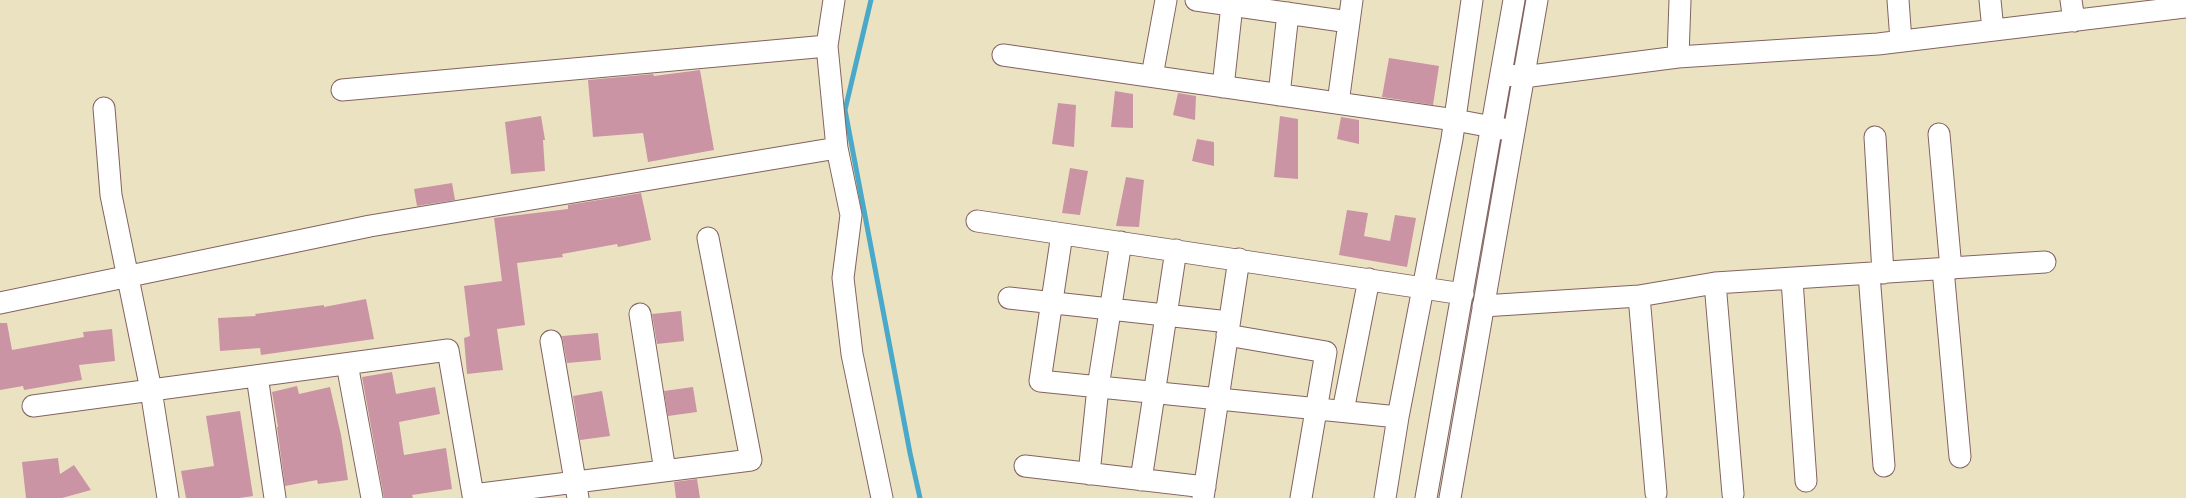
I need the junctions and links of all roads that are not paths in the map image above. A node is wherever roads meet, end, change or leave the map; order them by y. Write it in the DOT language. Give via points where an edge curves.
graph roads {
  1 [pos="834,0"];
  2 [pos="1166,0"];
  3 [pos="1196,0"];
  4 [pos="1352,0"];
  5 [pos="1472,0"];
  6 [pos="1514,0"];
  7 [pos="1537,0"];
  8 [pos="1680,0"];
  9 [pos="1898,0"];
  10 [pos="1990,0"];
  11 [pos="2071,0"];
  12 [pos="1232,5"];
  13 [pos="2178,5"];
  14 [pos="1288,13"];
  15 [pos="2074,21"];
  16 [pos="1349,22"];
  17 [pos="1992,30"];
  18 [pos="1901,41"];
  19 [pos="827,46"];
  20 [pos="1003,55"];
  21 [pos="1678,57"];
  22 [pos="1502,74"];
  23 [pos="1152,76"];
  24 [pos="1524,77"];
  25 [pos="1223,87"];
  26 [pos="342,90"];
  27 [pos="1279,95"];
  28 [pos="1338,104"];
  29 [pos="104,108"];
  30 [pos="1455,120"];
  31 [pos="1492,127"];
  32 [pos="1514,131"];
  33 [pos="1939,134"];
  34 [pos="1875,137"];
  35 [pos="837,148"];
  36 [pos="977,221"];
  37 [pos="1062,234"];
  38 [pos="708,238"];
  39 [pos="1121,242"];
  40 [pos="1176,250"];
  41 [pos="1239,259"];
  42 [pos="2045,262"];
  43 [pos="1947,269"];
  44 [pos="1876,274"];
  45 [pos="126,277"];
  46 [pos="1369,279"];
  47 [pos="1792,280"];
  48 [pos="1715,283"];
  49 [pos="1424,288"];
  50 [pos="1463,294"];
  51 [pos="1639,296"];
  52 [pos="1009,298"];
  53 [pos="1051,302"];
  54 [pos="0,303"];
  55 [pos="1483,306"];
  56 [pos="1111,309"];
  57 [pos="640,314"];
  58 [pos="1166,315"];
  59 [pos="1228,328"];
  60 [pos="552,341"];
  61 [pos="347,364"];
  62 [pos="257,376"];
  63 [pos="1098,387"];
  64 [pos="151,390"];
  65 [pos="1154,392"];
  66 [pos="1218,399"];
  67 [pos="33,406"];
  68 [pos="1316,409"];
  69 [pos="1343,411"];
  70 [pos="1398,417"];
  71 [pos="1960,457"];
  72 [pos="1025,466"];
  73 [pos="1884,466"];
  74 [pos="665,471"];
  75 [pos="1089,474"];
  76 [pos="1141,480"];
  77 [pos="1806,481"];
  78 [pos="577,490"];
  79 [pos="1204,493"];
  80 [pos="1656,493"];
  81 [pos="1733,494"];
  82 [pos="168,498"];
  83 [pos="275,498"];
  84 [pos="372,498"];
  85 [pos="882,498"];
  86 [pos="1301,498"];
  87 [pos="1385,498"];
  88 [pos="1426,498"];
  89 [pos="1450,498"];
  1 -- 19 [label="street"];
  2 -- 23 [label="street"];
  3 -- 12 [label="street"];
  4 -- 16 [label="street"];
  5 -- 30 [label="street"];
  6 -- 22 [label="street"];
  7 -- 24 [label="street"];
  8 -- 21 [label="street"];
  9 -- 18 [label="street"];
  10 -- 17 [label="street"];
  11 -- 15 [label="street"];
  12 -- 14 [label="street"];
  12 -- 25 [label="street"];
  13 -- 15 [label="street"];
  14 -- 16 [label="street"];
  14 -- 27 [label="street"];
  15 -- 17 [label="street"];
  16 -- 28 [label="street"];
  17 -- 18 [label="street"];
  18 -- 21 [label="street"];
  19 -- 26 [label="street"];
  19 -- 35 [label="street"];
  20 -- 23 [label="street"];
  21 -- 24 [label="street"];
  22 -- 24 [label="street"];
  22 -- 31 [label="street"];
  23 -- 25 [label="street"];
  24 -- 32 [label="street"];
  25 -- 27 [label="street"];
  27 -- 28 [label="street"];
  28 -- 30 [label="street"];
  29 -- 45 [label="street" via="111,195"];
  30 -- 31 [label="street"];
  30 -- 49 [label="street"];
  31 -- 32 [label="street"];
  31 -- 50 [label="street"];
  32 -- 55 [label="street"];
  33 -- 43 [label="street"];
  34 -- 44 [label="street"];
  35 -- 45 [label="street" via="370,226"];
  35 -- 85 [label="street" via="851,215 843,278 852,354"];
  36 -- 37 [label="street"];
  37 -- 39 [label="street"];
  37 -- 53 [label="street"];
  38 -- 74 [label="street" via="751,460"];
  39 -- 40 [label="street"];
  39 -- 56 [label="street"];
  40 -- 41 [label="street"];
  40 -- 58 [label="street"];
  41 -- 46 [label="street"];
  41 -- 59 [label="street"];
  42 -- 43 [label="street"];
  43 -- 44 [label="street"];
  43 -- 71 [label="street"];
  44 -- 47 [label="street"];
  44 -- 73 [label="street"];
  45 -- 54 [label="street"];
  45 -- 64 [label="street"];
  46 -- 49 [label="street"];
  46 -- 69 [label="street"];
  47 -- 48 [label="street"];
  47 -- 77 [label="street"];
  48 -- 51 [label="street"];
  48 -- 81 [label="street"];
  49 -- 50 [label="street"];
  49 -- 70 [label="street"];
  50 -- 88 [label="street"];
  51 -- 55 [label="street"];
  51 -- 80 [label="street"];
  52 -- 53 [label="street"];
  53 -- 56 [label="street"];
  53 -- 63 [label="street" via="1040,381"];
  55 -- 89 [label="street"];
  56 -- 58 [label="street"];
  56 -- 63 [label="street"];
  57 -- 74 [label="street"];
  58 -- 59 [label="street"];
  58 -- 65 [label="street"];
  59 -- 66 [label="street"];
  59 -- 68 [label="street" via="1326,352"];
  60 -- 78 [label="street"];
  61 -- 62 [label="street"];
  61 -- 78 [label="street" via="448,350 473,495"];
  61 -- 84 [label="street"];
  62 -- 64 [label="street"];
  62 -- 83 [label="street"];
  63 -- 65 [label="street"];
  63 -- 75 [label="street"];
  64 -- 67 [label="street"];
  64 -- 82 [label="street"];
  65 -- 66 [label="street"];
  65 -- 76 [label="street"];
  66 -- 68 [label="street"];
  66 -- 79 [label="street"];
  68 -- 69 [label="street"];
  68 -- 86 [label="street"];
  69 -- 70 [label="street"];
  70 -- 87 [label="street"];
  72 -- 75 [label="street"];
  74 -- 78 [label="street"];
  75 -- 76 [label="street"];
  76 -- 79 [label="street"];
}
